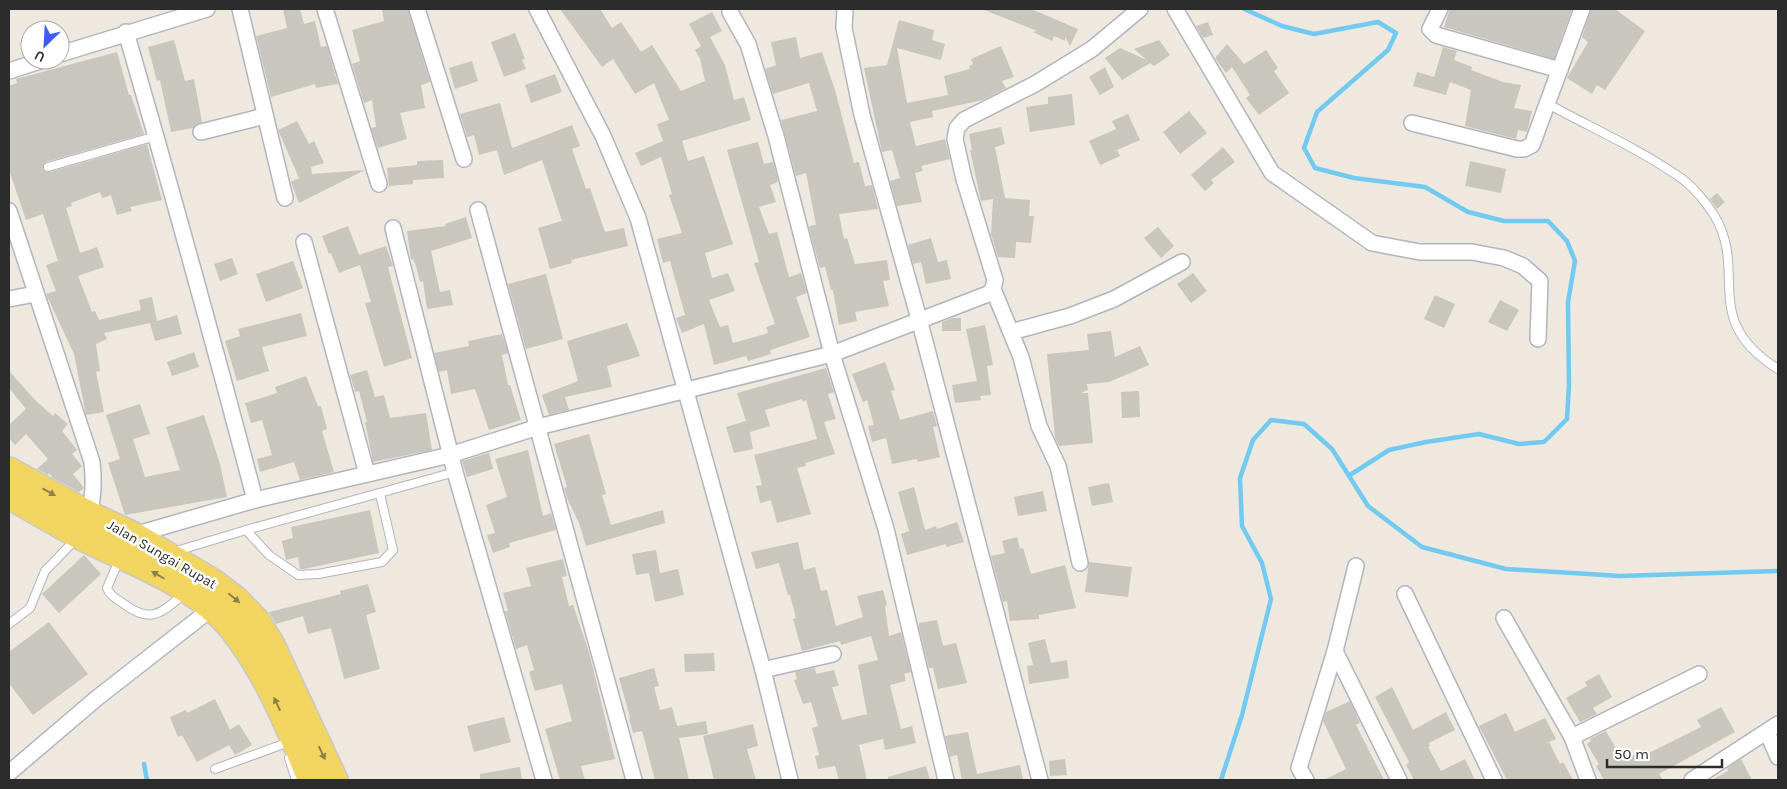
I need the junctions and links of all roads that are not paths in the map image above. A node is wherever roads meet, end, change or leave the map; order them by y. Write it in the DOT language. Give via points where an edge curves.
graph roads {
  1 [pos="207,9"];
  2 [pos="240,9"];
  3 [pos="325,9"];
  4 [pos="417,9"];
  5 [pos="538,9"];
  6 [pos="845,9"];
  7 [pos="1140,9"];
  8 [pos="1175,9"];
  9 [pos="1440,9"];
  10 [pos="1582,9"];
  11 [pos="730,12"];
  12 [pos="126,32"];
  13 [pos="70,51"];
  14 [pos="1560,70"];
  15 [pos="1548,104"];
  16 [pos="265,116"];
  17 [pos="1412,123"];
  18 [pos="201,132"];
  19 [pos="156,136"];
  20 [pos="464,159"];
  21 [pos="48,167"];
  22 [pos="379,184"];
  23 [pos="285,198"];
  24 [pos="478,210"];
  25 [pos="9,211"];
  26 [pos="393,228"];
  27 [pos="304,242"];
  28 [pos="1182,262"];
  29 [pos="993,289"];
  30 [pos="35,294"];
  31 [pos="9,299"];
  32 [pos="919,319"];
  33 [pos="1011,332"];
  34 [pos="1538,339"];
  35 [pos="832,354"];
  36 [pos="1778,368"];
  37 [pos="686,389"];
  38 [pos="538,427"];
  39 [pos="450,455"];
  40 [pos="9,470"];
  41 [pos="455,472"];
  42 [pos="367,474"];
  43 [pos="380,494"];
  44 [pos="9,496"];
  45 [pos="255,500"];
  46 [pos="84,525"];
  47 [pos="246,530"];
  48 [pos="134,535"];
  49 [pos="165,555"];
  50 [pos="120,557"];
  51 [pos="1080,562"];
  52 [pos="1356,566"];
  53 [pos="186,592"];
  54 [pos="1405,594"];
  55 [pos="211,609"];
  56 [pos="1504,618"];
  57 [pos="9,624"];
  58 [pos="1335,651"];
  59 [pos="833,654"];
  60 [pos="763,670"];
  61 [pos="1699,674"];
  62 [pos="1772,728"];
  63 [pos="1572,737"];
  64 [pos="289,742"];
  65 [pos="1778,757"];
  66 [pos="215,769"];
  67 [pos="9,773"];
  68 [pos="296,780"];
  69 [pos="312,780"];
  70 [pos="335,780"];
  71 [pos="544,780"];
  72 [pos="634,780"];
  73 [pos="790,780"];
  74 [pos="946,780"];
  75 [pos="1040,780"];
  76 [pos="1306,780"];
  77 [pos="1399,780"];
  78 [pos="1494,780"];
  79 [pos="1588,780"];
  80 [pos="1692,780"];
  1 -- 12 [label="street"];
  2 -- 16 [label="street"];
  3 -- 22 [label="street"];
  4 -- 20 [label="street"];
  5 -- 37 [label="street" via="603,136 638,218"];
  6 -- 32 [label="street" via="844,28 862,115"];
  7 -- 29 [label="street" via="1092,49 1035,84 964,120 957,128 955,139 993,271"];
  8 -- 34 [label="street" via="1272,173 1372,243 1420,252 1472,252 1504,258 1523,266 1540,281"];
  9 -- 14 [label="street" via="1430,29 1436,35"];
  10 -- 14 [label="street"];
  11 -- 35 [label="street" via="748,44 776,136"];
  12 -- 13 [label="street"];
  12 -- 19 [label="street"];
  14 -- 15 [label="street"];
  15 -- 17 [label="street" via="1532,146 1524,149"];
  15 -- 36 [label="lane" via="1680,176 1705,203 1724,239 1732,318 1753,350"];
  16 -- 18 [label="street"];
  16 -- 23 [label="street"];
  19 -- 21 [label="lane"];
  19 -- 45 [label="street"];
  24 -- 38 [label="street"];
  25 -- 30 [label="street"];
  26 -- 39 [label="street"];
  27 -- 42 [label="street"];
  28 -- 33 [label="street" via="1105,302 1070,316"];
  29 -- 32 [label="street" via="988,294"];
  29 -- 33 [label="street"];
  30 -- 31 [label="street"];
  30 -- 46 [label="street" via="92,462 94,492"];
  32 -- 35 [label="street"];
  32 -- 75 [label="street"];
  33 -- 51 [label="street" via="1039,426 1058,466"];
  35 -- 37 [label="street"];
  35 -- 74 [label="street" via="886,529"];
  37 -- 38 [label="street"];
  37 -- 60 [label="street"];
  38 -- 39 [label="street"];
  38 -- 72 [label="street"];
  39 -- 41 [label="street"];
  39 -- 42 [label="street"];
  40 -- 46 [label="main road, Jalan Sungai Rupat, one-way"];
  41 -- 43 [label="lane"];
  41 -- 71 [label="street"];
  42 -- 45 [label="street"];
  43 -- 47 [label="lane"];
  43 -- 47 [label="lane" via="393,544 392,553 382,562 318,574 298,574 269,555"];
  44 -- 46 [label="main road, Jalan Sungai Rupat"];
  45 -- 48 [label="street"];
  46 -- 48 [label="main road, Jalan Sungai Rupat"];
  46 -- 50 [label="main road, Jalan Sungai Rupat"];
  46 -- 57 [label="lane" via="45,571 30,608"];
  47 -- 49 [label="lane"];
  48 -- 49 [label="main road, Jalan Sungai Rupat"];
  49 -- 70 [label="main road, Jalan Sungai Rupat, one-way" via="212,581 258,622 272,645"];
  53 -- 50 [label="main road, Jalan Sungai Rupat, one-way" via="150,570"];
  50 -- 53 [label="lane" via="107,588 132,610 154,616"];
  52 -- 58 [label="street"];
  53 -- 55 [label="main road, Jalan Sungai Rupat"];
  54 -- 78 [label="street"];
  64 -- 55 [label="main road, Jalan Sungai Rupat, one-way" via="274,697 232,629"];
  55 -- 67 [label="street" via="97,698"];
  56 -- 63 [label="street"];
  58 -- 76 [label="street" via="1299,768"];
  58 -- 77 [label="street"];
  59 -- 60 [label="street"];
  60 -- 73 [label="street"];
  61 -- 63 [label="street"];
  62 -- 65 [label="street"];
  62 -- 80 [label="street"];
  63 -- 79 [label="street"];
  64 -- 66 [label="lane"];
  64 -- 68 [label="lane"];
  64 -- 69 [label="main road, Jalan Sungai Rupat"];
}
